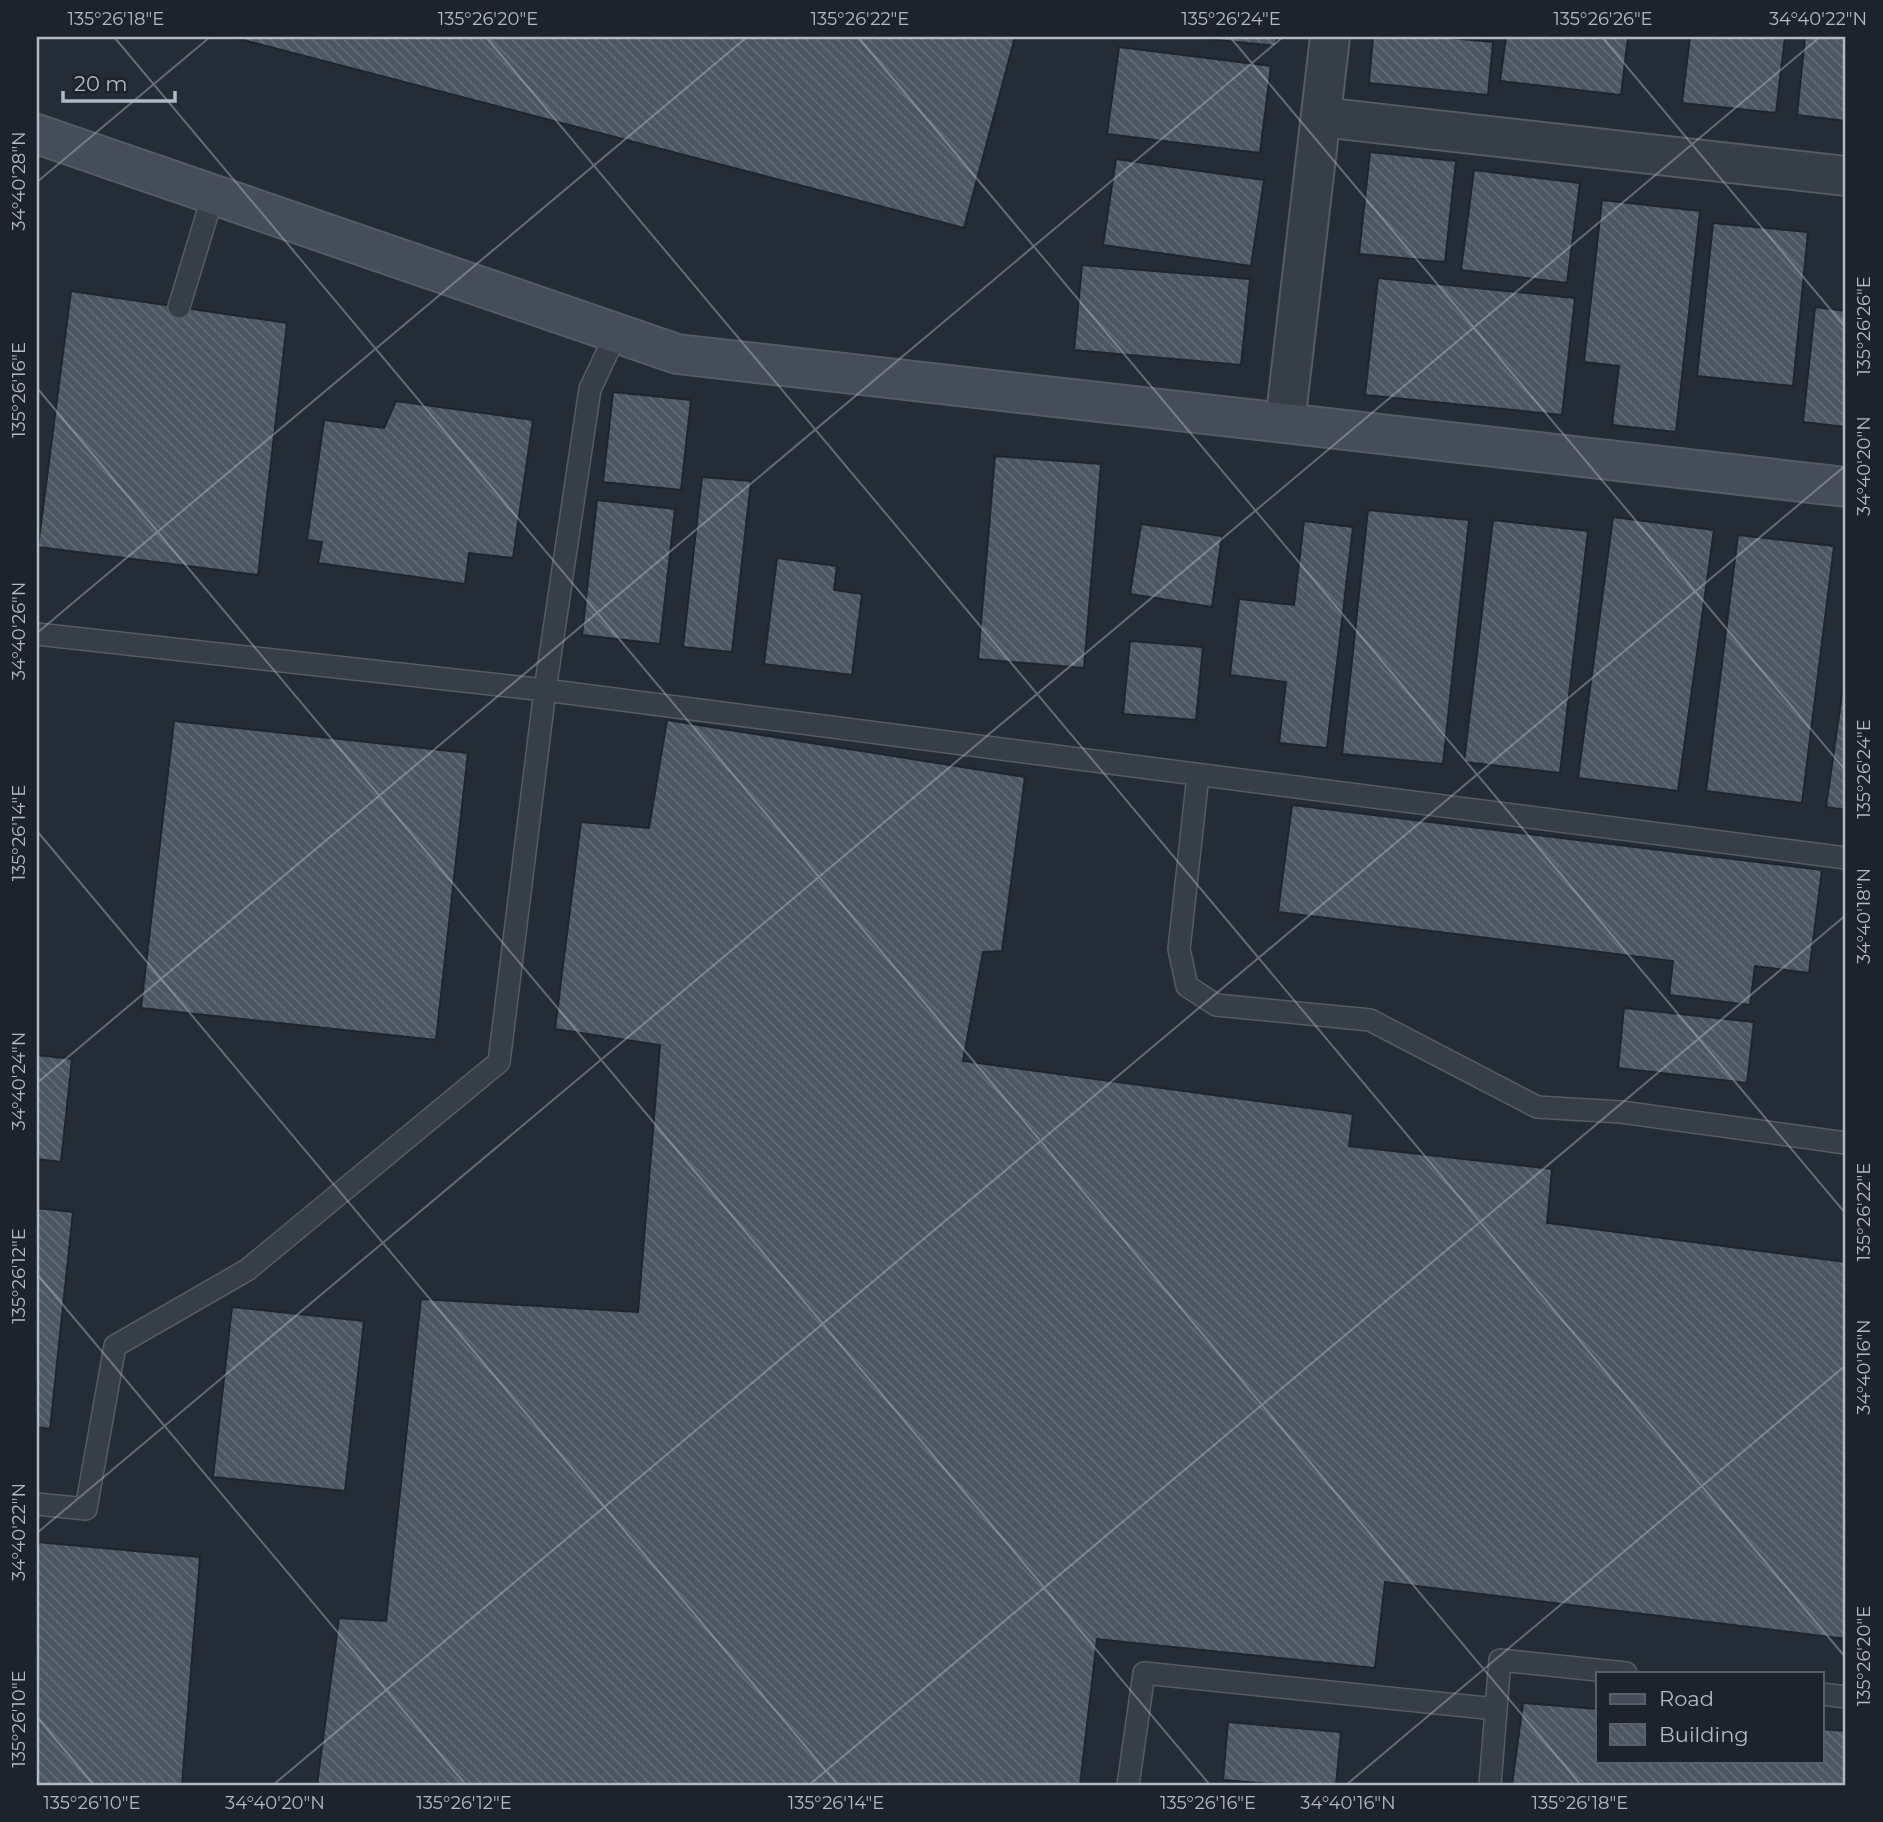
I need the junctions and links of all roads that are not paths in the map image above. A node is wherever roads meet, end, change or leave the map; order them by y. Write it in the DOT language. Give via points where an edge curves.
graph roads {
  1 [pos="1330,37"];
  2 [pos="1321,117"];
  3 [pos="37,134"];
  4 [pos="1846,176"];
  5 [pos="213,195"];
  6 [pos="179,307"];
  7 [pos="616,334"];
  8 [pos="1285,424"];
  9 [pos="1846,487"];
  10 [pos="37,634"];
  11 [pos="545,690"];
  12 [pos="1198,775"];
  13 [pos="1846,858"];
  14 [pos="1846,1143"];
  15 [pos="37,1504"];
  16 [pos="1616,1672"];
  17 [pos="1824,1694"];
  18 [pos="1846,1697"];
  19 [pos="1496,1709"];
  20 [pos="1128,1785"];
  21 [pos="1490,1785"];
  1 -- 2 [label="street"];
  2 -- 4 [label="street"];
  2 -- 8 [label="street"];
  3 -- 5 [label="street"];
  5 -- 6 [label="lane"];
  5 -- 7 [label="street"];
  7 -- 8 [label="street" via="677,354"];
  7 -- 11 [label="lane" via="590,389"];
  8 -- 9 [label="street"];
  10 -- 11 [label="lane"];
  11 -- 12 [label="lane"];
  11 -- 15 [label="lane" via="499,1062 247,1270 115,1346 86,1509"];
  12 -- 13 [label="lane"];
  12 -- 14 [label="lane" via="1179,949 1186,986 1216,1005 1370,1020 1536,1107 1621,1112"];
  16 -- 19 [label="lane" via="1500,1660"];
  17 -- 18 [label="lane"];
  19 -- 20 [label="lane" via="1144,1673"];
  19 -- 21 [label="lane"];
}
